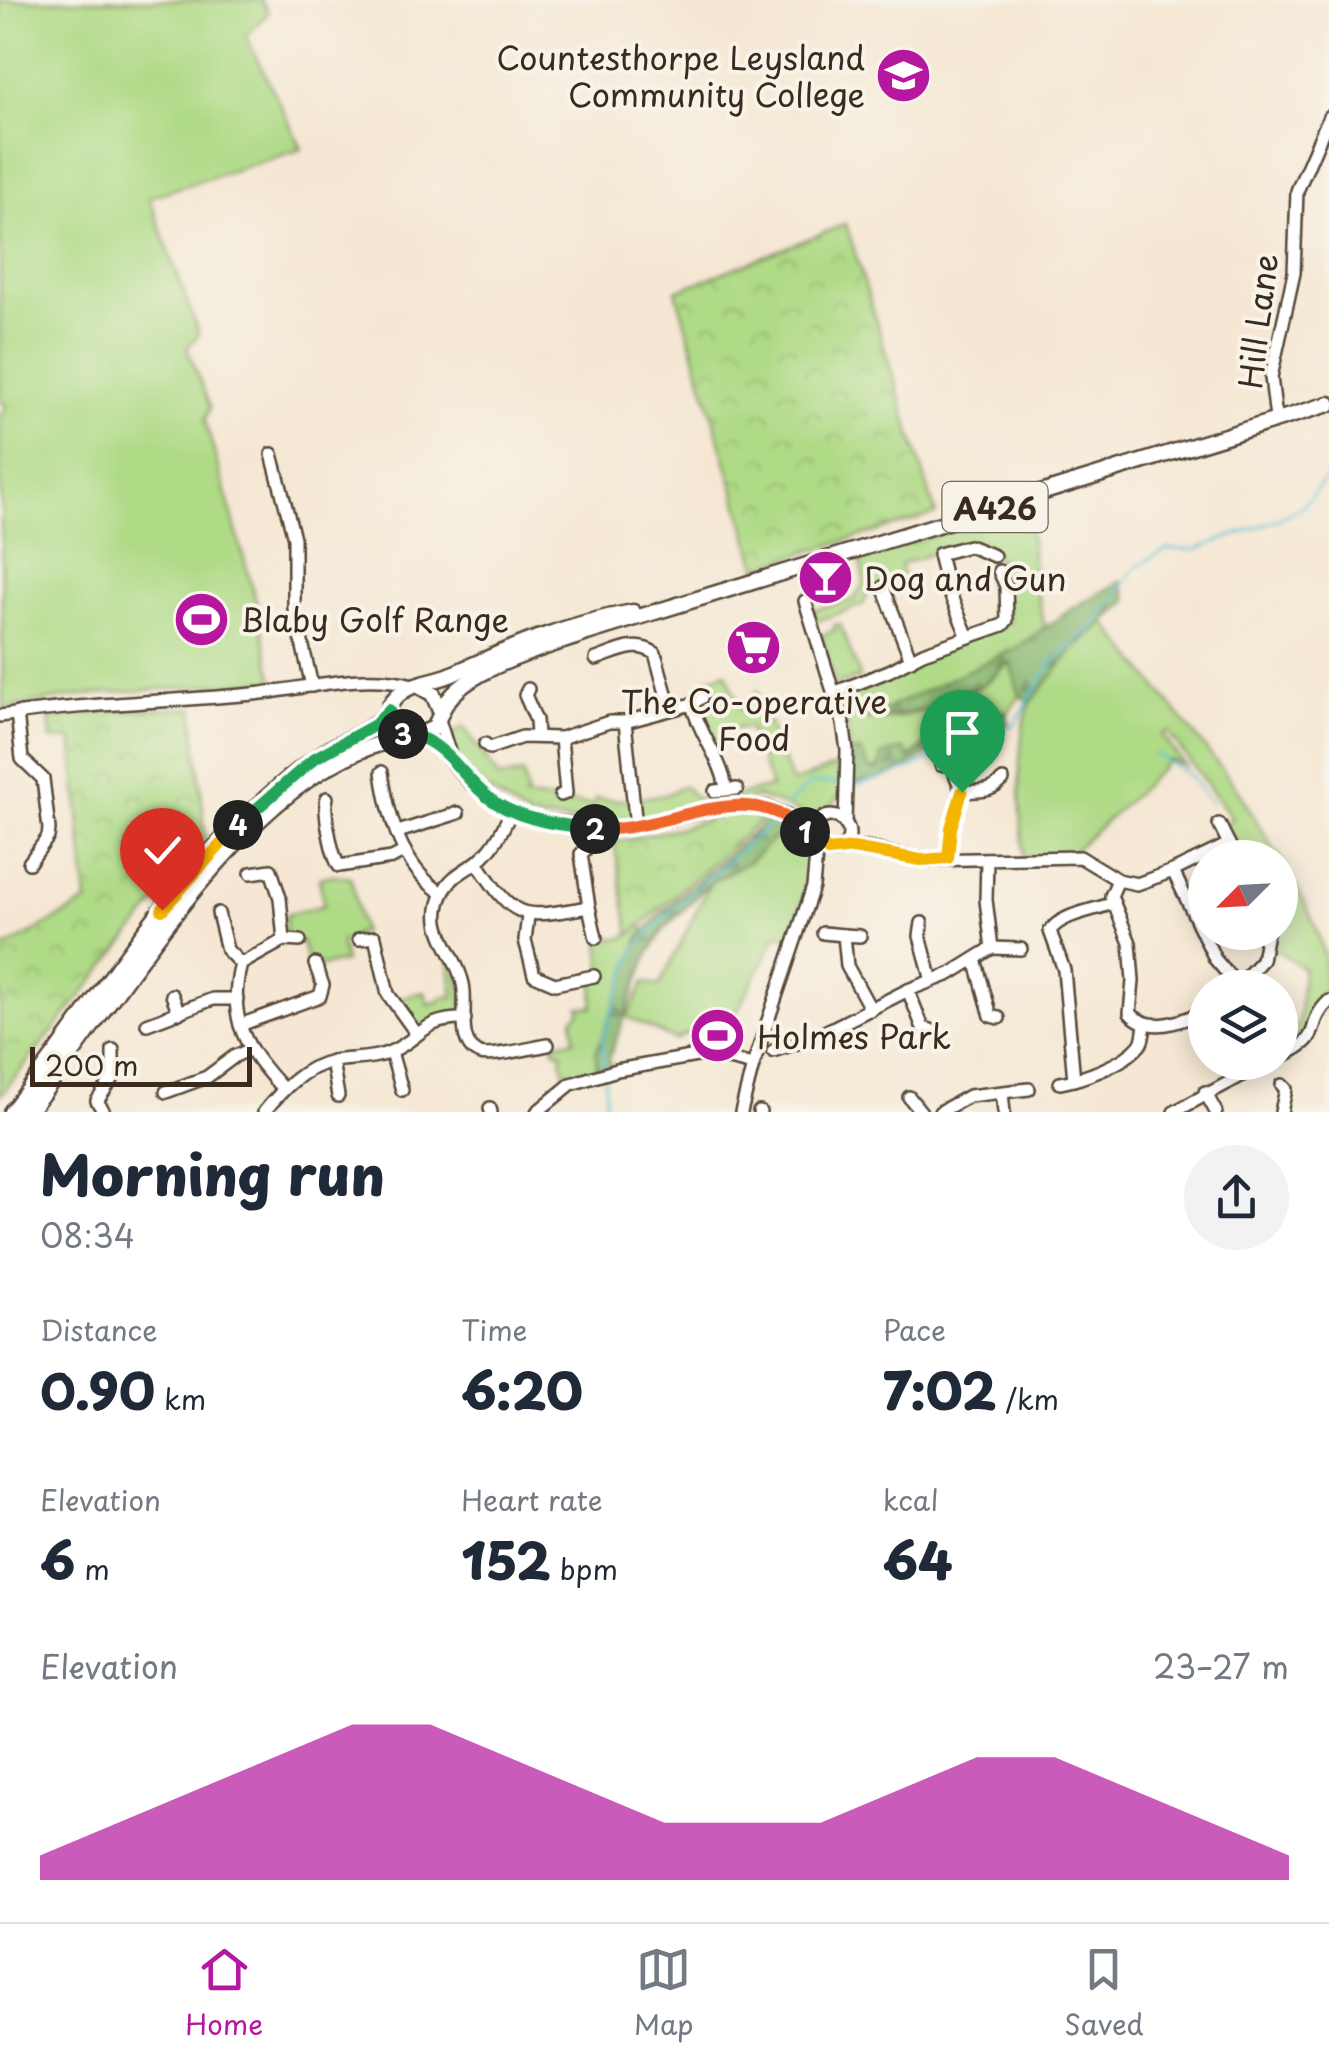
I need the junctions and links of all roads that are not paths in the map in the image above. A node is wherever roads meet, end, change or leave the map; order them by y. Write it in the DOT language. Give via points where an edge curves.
graph roads {
  1 [pos="1329,117"];
  2 [pos="1329,404"];
  3 [pos="1276,419"];
  4 [pos="272,454"];
  5 [pos="940,554"];
  6 [pos="994,556"];
  7 [pos="926,559"];
  8 [pos="999,571"];
  9 [pos="883,587"];
  10 [pos="805,601"];
  11 [pos="661,610"];
  12 [pos="968,638"];
  13 [pos="604,659"];
  14 [pos="911,660"];
  15 [pos="376,679"];
  16 [pos="415,685"];
  17 [pos="312,686"];
  18 [pos="528,689"];
  19 [pos="833,694"];
  20 [pos="390,707"];
  21 [pos="670,708"];
  22 [pos="17,713"];
  23 [pos="0,716"];
  24 [pos="440,716"];
  25 [pos="625,722"];
  26 [pos="538,736"];
  27 [pos="416,738"];
  28 [pos="561,738"];
  29 [pos="489,749"];
  30 [pos="947,759"];
  31 [pos="451,760"];
  32 [pos="382,772"];
  33 [pos="1001,786"];
  34 [pos="726,789"];
  35 [pos="962,792"];
  36 [pos="846,793"];
  37 [pos="566,794"];
  38 [pos="322,806"];
  39 [pos="511,810"];
  40 [pos="458,813"];
  41 [pos="787,815"];
  42 [pos="822,819"];
  43 [pos="1219,824"];
  44 [pos="846,825"];
  45 [pos="636,827"];
  46 [pos="398,832"];
  47 [pos="1226,840"];
  48 [pos="24,844"];
  49 [pos="817,844"];
  50 [pos="869,848"];
  51 [pos="840,849"];
  52 [pos="406,851"];
  53 [pos="581,851"];
  54 [pos="948,858"];
  55 [pos="987,860"];
  56 [pos="477,862"];
  57 [pos="1188,864"];
  58 [pos="1173,871"];
  59 [pos="250,873"];
  60 [pos="1118,880"];
  61 [pos="813,887"];
  62 [pos="442,893"];
  63 [pos="1113,903"];
  64 [pos="590,907"];
  65 [pos="528,916"];
  66 [pos="206,927"];
  67 [pos="917,932"];
  68 [pos="823,933"];
  69 [pos="844,935"];
  70 [pos="860,936"];
  71 [pos="596,938"];
  72 [pos="359,939"];
  73 [pos="284,940"];
  74 [pos="300,940"];
  75 [pos="992,948"];
  76 [pos="1021,949"];
  77 [pos="975,959"];
  78 [pos="241,964"];
  79 [pos="315,964"];
  80 [pos="1223,970"];
  81 [pos="590,981"];
  82 [pos="932,981"];
  83 [pos="908,990"];
  84 [pos="172,995"];
  85 [pos="320,996"];
  86 [pos="237,999"];
  87 [pos="1329,1001"];
  88 [pos="331,1006"];
  89 [pos="871,1010"];
  90 [pos="178,1014"];
  91 [pos="1188,1017"];
  92 [pos="999,1018"];
  93 [pos="465,1019"];
  94 [pos="1145,1023"];
  95 [pos="147,1024"];
  96 [pos="240,1025"];
  97 [pos="923,1030"];
  98 [pos="416,1033"];
  99 [pos="780,1033"];
  100 [pos="541,1043"];
  101 [pos="112,1050"];
  102 [pos="249,1050"];
  103 [pos="1298,1050"];
  104 [pos="391,1052"];
  105 [pos="332,1062"];
  106 [pos="753,1065"];
  107 [pos="1074,1080"];
  108 [pos="1230,1080"];
  109 [pos="1060,1082"];
  110 [pos="171,1086"];
  111 [pos="1287,1087"];
  112 [pos="1030,1089"];
  113 [pos="282,1090"];
  114 [pos="402,1090"];
  115 [pos="1206,1092"];
  116 [pos="1002,1093"];
  117 [pos="338,1096"];
  118 [pos="908,1096"];
  119 [pos="96,1102"];
  120 [pos="11,1112"];
  121 [pos="28,1112"];
  122 [pos="264,1112"];
  123 [pos="537,1112"];
  124 [pos="741,1112"];
  125 [pos="922,1112"];
  126 [pos="940,1112"];
  127 [pos="1004,1112"];
  128 [pos="1174,1112"];
  129 [pos="1216,1112"];
  130 [pos="1280,1112"];
  1 -- 3 [label="street, Hill Lane" via="1297,192 1294,273 1272,377"];
  2 -- 3 [label="main road, A426"];
  3 -- 11 [label="main road, A426"];
  4 -- 17 [label="street" via="294,538 294,608"];
  5 -- 6 [label="street" via="969,546"];
  5 -- 7 [label="street"];
  5 -- 12 [label="street"];
  8 -- 12 [label="street" via="1006,620"];
  9 -- 14 [label="street"];
  10 -- 19 [label="street"];
  11 -- 16 [label="main road, A426" via="562,627"];
  11 -- 24 [label="main road, A426" via="476,676 455,690"];
  12 -- 14 [label="street"];
  13 -- 21 [label="street" via="628,646 655,653"];
  14 -- 19 [label="street"];
  15 -- 16 [label="street"];
  15 -- 17 [label="street"];
  15 -- 20 [label="street"];
  16 -- 20 [label="main road" via="397,694"];
  16 -- 24 [label="main road" via="433,694"];
  17 -- 22 [label="street"];
  18 -- 26 [label="street"];
  19 -- 36 [label="street" via="844,728"];
  20 -- 27 [label="main road" via="396,728"];
  20 -- 120 [label="main road" via="375,725 315,758 216,846 154,918"];
  21 -- 25 [label="street"];
  21 -- 34 [label="street" via="697,701"];
  22 -- 23 [label="street"];
  22 -- 48 [label="street" via="22,759 45,784 48,837 32,858"];
  24 -- 27 [label="main road"];
  24 -- 31 [label="street"];
  25 -- 28 [label="street"];
  25 -- 45 [label="street"];
  26 -- 28 [label="street"];
  26 -- 29 [label="street"];
  27 -- 31 [label="street"];
  27 -- 121 [label="main road" via="344,755 256,825 182,904"];
  28 -- 37 [label="street"];
  30 -- 35 [label="street"];
  31 -- 39 [label="street" via="470,783"];
  32 -- 46 [label="street"];
  33 -- 35 [label="street"];
  35 -- 54 [label="street"];
  36 -- 42 [label="street"];
  36 -- 44 [label="street"];
  38 -- 52 [label="street" via="340,871"];
  39 -- 45 [label="street" via="598,830"];
  39 -- 56 [label="street" via="502,833"];
  40 -- 46 [label="street"];
  41 -- 42 [label="street"];
  41 -- 45 [label="street" via="743,804"];
  41 -- 49 [label="street"];
  42 -- 44 [label="street" via="836,816"];
  42 -- 49 [label="street" via="813,834"];
  43 -- 47 [label="street"];
  44 -- 50 [label="street"];
  44 -- 51 [label="street"];
  46 -- 52 [label="street"];
  49 -- 51 [label="street"];
  49 -- 61 [label="street"];
  50 -- 51 [label="street"];
  50 -- 54 [label="street" via="921,860"];
  51 -- 61 [label="street"];
  52 -- 62 [label="street" via="422,878"];
  53 -- 64 [label="street"];
  54 -- 55 [label="street"];
  55 -- 60 [label="street" via="1080,857"];
  55 -- 75 [label="street"];
  56 -- 62 [label="street"];
  56 -- 65 [label="street" via="506,904"];
  57 -- 58 [label="street"];
  58 -- 60 [label="street" via="1136,884"];
  58 -- 80 [label="street"];
  59 -- 73 [label="street" via="270,865"];
  60 -- 63 [label="street"];
  61 -- 106 [label="street"];
  62 -- 93 [label="street" via="439,935 462,979"];
  63 -- 94 [label="street" via="1130,942 1130,1013"];
  63 -- 107 [label="street" via="1062,919 1050,932 1064,970"];
  64 -- 65 [label="street"];
  64 -- 71 [label="street"];
  65 -- 81 [label="street" via="534,974 547,984"];
  66 -- 78 [label="street" via="219,919 226,950"];
  67 -- 82 [label="street"];
  68 -- 69 [label="street"];
  69 -- 70 [label="street"];
  69 -- 89 [label="street" via="847,966"];
  72 -- 98 [label="street" via="381,935 388,994"];
  73 -- 74 [label="street"];
  73 -- 78 [label="street"];
  75 -- 76 [label="street"];
  75 -- 77 [label="street"];
  77 -- 82 [label="street"];
  77 -- 92 [label="street" via="991,1016"];
  78 -- 86 [label="street"];
  79 -- 85 [label="street"];
  82 -- 83 [label="street"];
  83 -- 89 [label="street"];
  83 -- 97 [label="street"];
  84 -- 90 [label="street"];
  85 -- 88 [label="street"];
  85 -- 96 [label="street"];
  86 -- 90 [label="street" via="213,999"];
  86 -- 96 [label="street"];
  87 -- 103 [label="street" via="1314,1039"];
  89 -- 99 [label="street" via="778,1048"];
  90 -- 95 [label="street"];
  91 -- 94 [label="street"];
  93 -- 98 [label="street" via="440,1020"];
  93 -- 100 [label="street" via="466,1040 480,1054"];
  94 -- 107 [label="street" via="1139,1046"];
  96 -- 102 [label="street"];
  98 -- 104 [label="street"];
  101 -- 119 [label="street" via="113,1078"];
  102 -- 110 [label="street" via="207,1077"];
  102 -- 113 [label="street"];
  104 -- 105 [label="street"];
  104 -- 114 [label="street"];
  105 -- 113 [label="street"];
  105 -- 117 [label="street"];
  106 -- 123 [label="street" via="696,1054 605,1073 571,1084"];
  106 -- 124 [label="street"];
  107 -- 109 [label="street"];
  108 -- 115 [label="street"];
  111 -- 130 [label="street"];
  112 -- 116 [label="street"];
  113 -- 122 [label="street"];
  115 -- 128 [label="street"];
  115 -- 129 [label="street"];
  116 -- 126 [label="street" via="968,1096"];
  116 -- 127 [label="street"];
  118 -- 125 [label="street"];
}
